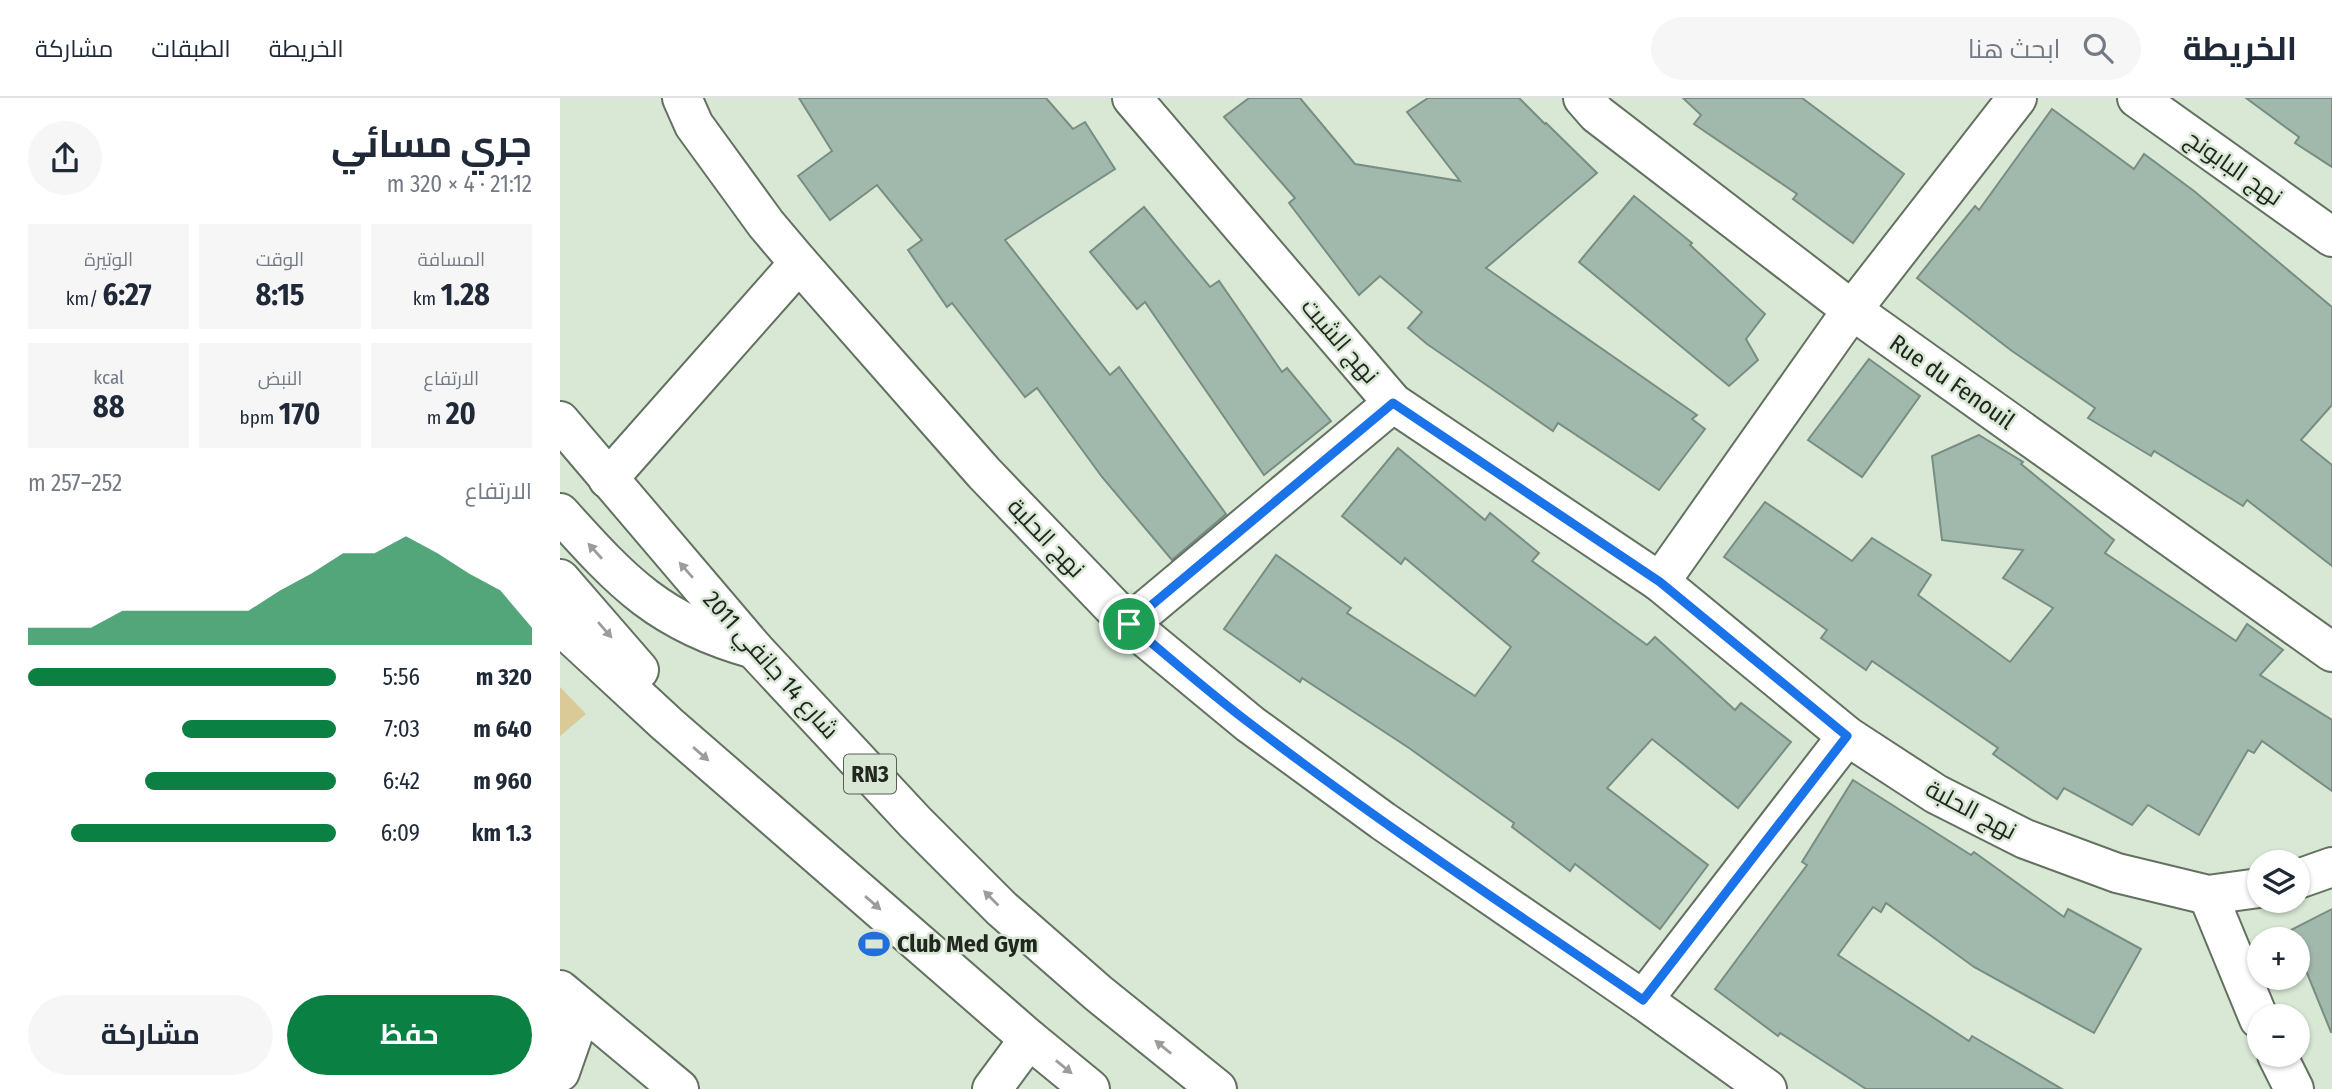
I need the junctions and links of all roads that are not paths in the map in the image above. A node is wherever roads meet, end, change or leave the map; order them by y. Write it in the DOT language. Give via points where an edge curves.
graph roads {
  1 [pos="682,98"];
  2 [pos="1132,98"];
  3 [pos="1583,98"];
  4 [pos="2017,98"];
  5 [pos="2137,98"];
  6 [pos="2332,237"];
  7 [pos="799,263"];
  8 [pos="1852,310"];
  9 [pos="1393,403"];
  10 [pos="560,421"];
  11 [pos="608,479"];
  12 [pos="560,513"];
  13 [pos="560,579"];
  14 [pos="1660,582"];
  15 [pos="1129,624"];
  16 [pos="560,625"];
  17 [pos="754,649"];
  18 [pos="2332,652"];
  19 [pos="667,724"];
  20 [pos="1847,736"];
  21 [pos="2332,867"];
  22 [pos="2310,874"];
  23 [pos="2247,890"];
  24 [pos="2208,895"];
  25 [pos="571,1000"];
  26 [pos="1643,1000"];
  27 [pos="2253,1004"];
  28 [pos="1029,1039"];
  29 [pos="2283,1067"];
  30 [pos="560,1072"];
  31 [pos="679,1089"];
  32 [pos="992,1089"];
  33 [pos="1090,1089"];
  34 [pos="1217,1089"];
  35 [pos="1766,1089"];
  36 [pos="2294,1089"];
  1 -- 7 [label="main road, نهج الحلبة" via="694,125"];
  2 -- 9 [label="main road, نهج الشبت"];
  3 -- 8 [label="main road, Rue du Fenouil" via="1597,114"];
  4 -- 8 [label="main road"];
  5 -- 6 [label="main road, نهج البابونج"];
  7 -- 11 [label="main road"];
  7 -- 15 [label="main road, نهج الحلبة" via="984,473"];
  8 -- 14 [label="main road"];
  8 -- 18 [label="main road, Rue du Fenouil"];
  9 -- 14 [label="main road, نهج الشبت"];
  9 -- 15 [label="main road"];
  10 -- 11 [label="main road, شارع 14 جانفي 2011 / RN3"];
  17 -- 11 [label="main road, شارع 14 جانفي 2011 / RN3, one-way"];
  17 -- 12 [label="main road, one-way" via="693,628 639,595"];
  13 -- 19 [label="main road, one-way" via="630,658"];
  14 -- 20 [label="main road, نهج الحلبة"];
  15 -- 26 [label="main road, نهج الحلبة" via="1261,732"];
  16 -- 19 [label="main road"];
  34 -- 17 [label="main road, شارع 14 جانفي 2011 / RN3, one-way" via="1002,909"];
  19 -- 28 [label="main road, one-way"];
  20 -- 24 [label="main road, نهج الحلبة" via="1936,793 2025,839 2117,873"];
  20 -- 26 [label="main road"];
  21 -- 22 [label="main road"];
  23 -- 24 [label="main road"];
  24 -- 27 [label="main road"];
  25 -- 30 [label="main road"];
  25 -- 31 [label="main road"];
  26 -- 35 [label="main road, نهج الحلبة"];
  28 -- 32 [label="main road"];
  28 -- 33 [label="main road, one-way"];
  29 -- 36 [label="main road"];
}
